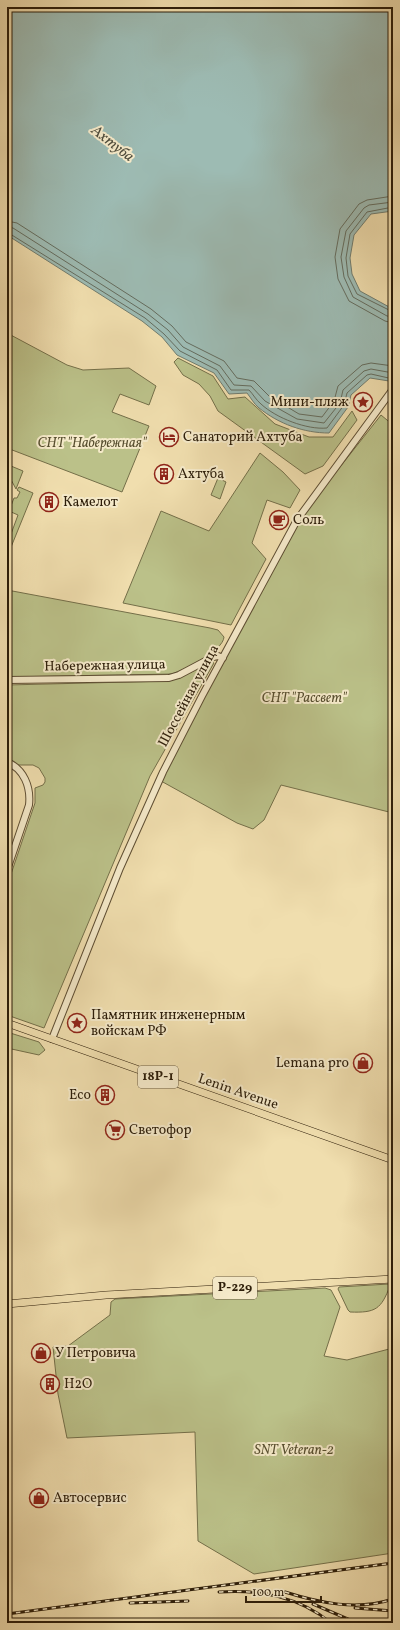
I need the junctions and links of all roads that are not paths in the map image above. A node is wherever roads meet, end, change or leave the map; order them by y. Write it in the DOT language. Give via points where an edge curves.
graph roads {
  1 [pos="393,389"];
  2 [pos="223,658"];
  3 [pos="7,680"];
  4 [pos="7,762"];
  5 [pos="7,870"];
  6 [pos="7,1023"];
  7 [pos="52,1039"];
  8 [pos="393,1160"];
  9 [pos="393,1279"];
  10 [pos="7,1304"];
  1 -- 2 [label="street, Шоссейная улица" via="305,508"];
  2 -- 3 [label="street, Набережная улица" via="213,657 168,678"];
  2 -- 7 [label="street, Шоссейная улица" via="146,808 103,907"];
  4 -- 5 [label="street" via="20,770 30,795"];
  6 -- 7 [label="main road, Lenin Avenue / 18Р-1"];
  7 -- 8 [label="main road, Lenin Avenue / 18Р-1"];
  9 -- 10 [label="main road, Р-229"];
}
